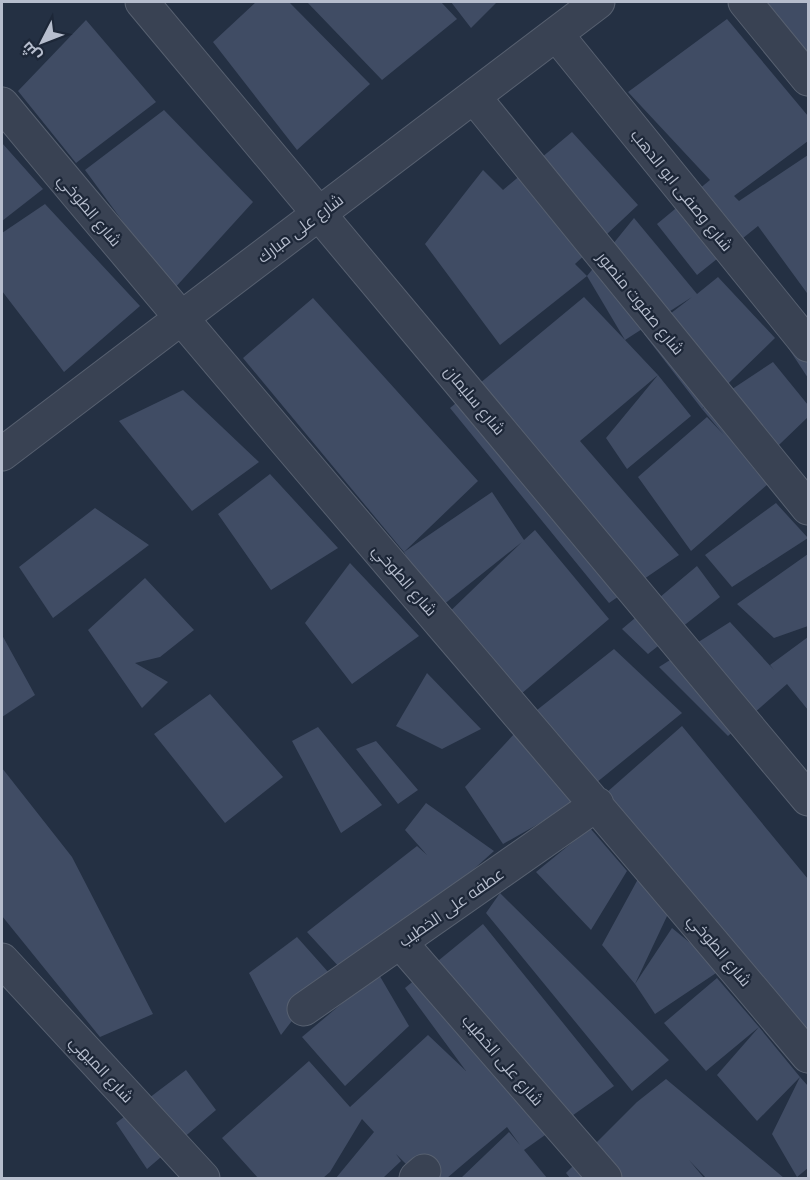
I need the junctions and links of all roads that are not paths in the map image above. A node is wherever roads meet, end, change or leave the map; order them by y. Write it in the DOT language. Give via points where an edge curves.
graph roads {
  1 [pos="142,2"];
  2 [pos="745,2"];
  3 [pos="571,14"];
  4 [pos="808,79"];
  5 [pos="474,97"];
  6 [pos="2,104"];
  7 [pos="320,214"];
  8 [pos="179,318"];
  9 [pos="808,345"];
  10 [pos="2,454"];
  11 [pos="808,508"];
  12 [pos="808,800"];
  13 [pos="597,804"];
  14 [pos="400,942"];
  15 [pos="2,960"];
  16 [pos="304,1009"];
  17 [pos="808,1056"];
  18 [pos="203,1179"];
  19 [pos="605,1179"];
  1 -- 7 [label="street, شارع سليمان"];
  2 -- 4 [label="street"];
  3 -- 5 [label="street, شارع على مبارك"];
  3 -- 9 [label="street, شارع وصفى ابو الدهب"];
  5 -- 7 [label="street, شارع على مبارك"];
  5 -- 11 [label="street, شارع صفوت منصور"];
  6 -- 8 [label="street, شارع الطوخي"];
  7 -- 8 [label="street, شارع على مبارك"];
  7 -- 12 [label="street, شارع سليمان"];
  8 -- 10 [label="street, شارع على مبارك"];
  8 -- 13 [label="street, شارع الطوخي"];
  13 -- 14 [label="street, عطفه على الخطيب"];
  13 -- 17 [label="street, شارع الطوخي"];
  14 -- 16 [label="street, عطفه على الخطيب"];
  14 -- 19 [label="street, شارع على الخطيب"];
  15 -- 18 [label="street, شارع الميهي"];
}
